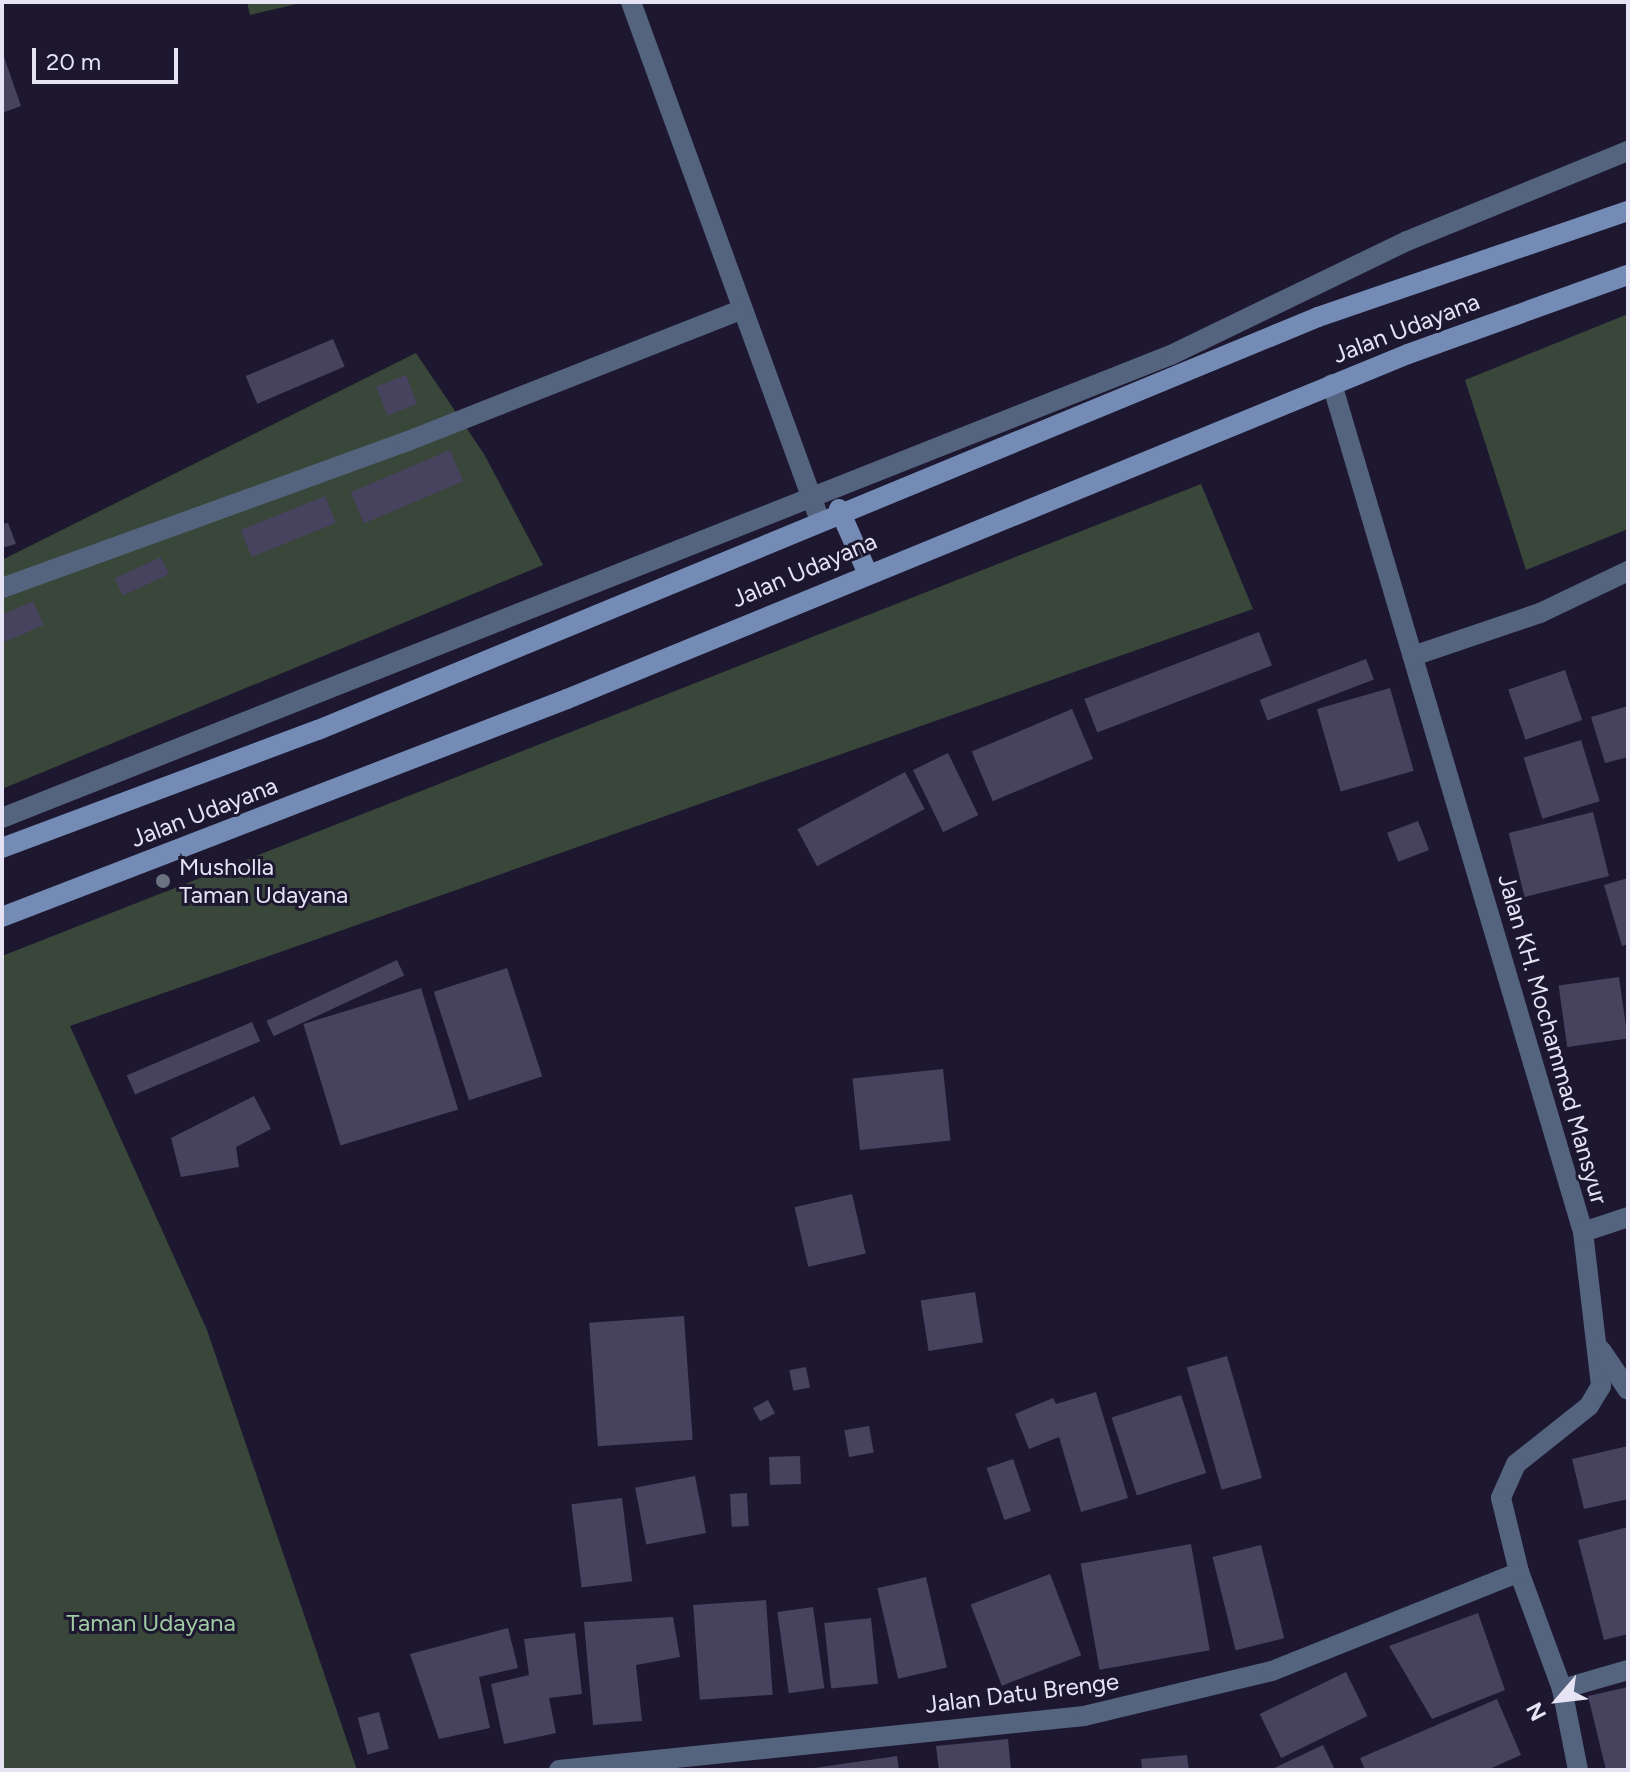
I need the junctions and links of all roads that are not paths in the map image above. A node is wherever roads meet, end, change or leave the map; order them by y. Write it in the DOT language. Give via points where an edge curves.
graph roads {
  1 [pos="631,2"];
  2 [pos="1628,151"];
  3 [pos="1628,211"];
  4 [pos="1628,275"];
  5 [pos="741,310"];
  6 [pos="1332,384"];
  7 [pos="808,491"];
  8 [pos="839,509"];
  9 [pos="819,518"];
  10 [pos="1628,571"];
  11 [pos="867,572"];
  12 [pos="2,588"];
  13 [pos="1413,656"];
  14 [pos="2,818"];
  15 [pos="2,848"];
  16 [pos="2,917"];
  17 [pos="1628,1217"];
  18 [pos="1583,1232"];
  19 [pos="1599,1348"];
  20 [pos="1628,1390"];
  21 [pos="1519,1572"];
  22 [pos="1628,1670"];
  23 [pos="1562,1689"];
  24 [pos="559,1770"];
  25 [pos="1578,1770"];
  1 -- 5 [label="street"];
  2 -- 7 [label="street" via="1407,241 1171,355"];
  3 -- 8 [label="main road, Jalan Udayana" via="1318,317"];
  4 -- 6 [label="main road, Jalan Udayana"];
  5 -- 7 [label="street"];
  5 -- 12 [label="street" via="408,441"];
  6 -- 11 [label="main road, Jalan Udayana"];
  6 -- 13 [label="street, Jalan KH. Mochammad Mansyur"];
  7 -- 9 [label="street"];
  7 -- 14 [label="street"];
  8 -- 9 [label="main road, Jalan Udayana"];
  8 -- 11 [label="main road"];
  9 -- 15 [label="main road, Jalan Udayana" via="318,730"];
  10 -- 13 [label="street" via="1540,613"];
  11 -- 16 [label="main road, Jalan Udayana" via="567,699"];
  13 -- 18 [label="street, Jalan KH. Mochammad Mansyur"];
  17 -- 18 [label="street"];
  18 -- 19 [label="street, Jalan KH. Mochammad Mansyur"];
  19 -- 20 [label="street"];
  19 -- 21 [label="street, Jalan KH. Mochammad Mansyur" via="1597,1397 1516,1464 1503,1489 1502,1516"];
  21 -- 23 [label="street, Jalan KH. Mochammad Mansyur"];
  21 -- 24 [label="street, Jalan Datu Brenge" via="1272,1671 1084,1716"];
  22 -- 23 [label="street"];
  23 -- 25 [label="street, Jalan KH. Mochammad Mansyur"];
}
